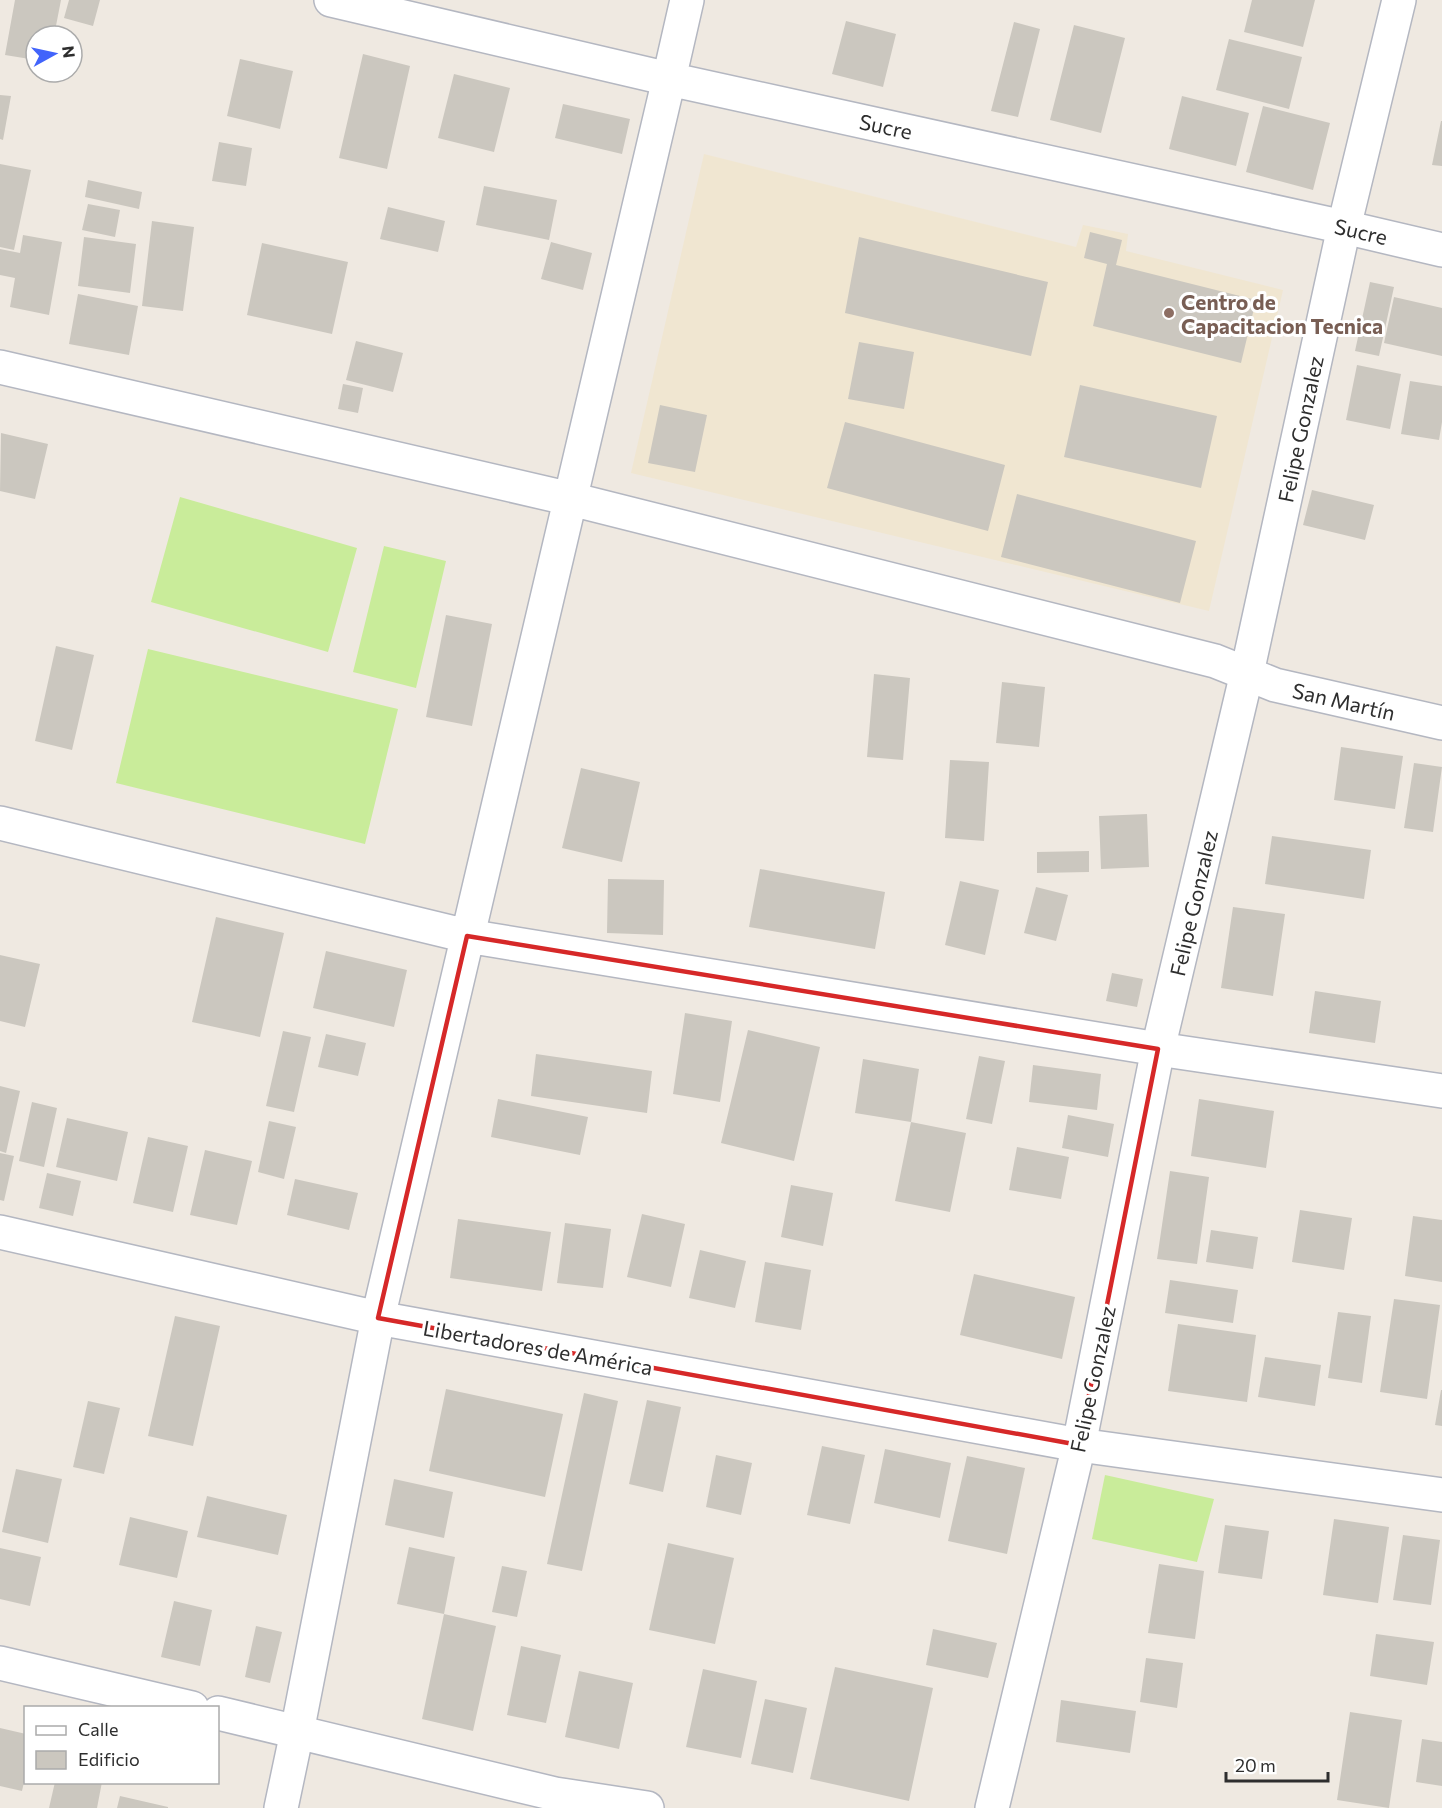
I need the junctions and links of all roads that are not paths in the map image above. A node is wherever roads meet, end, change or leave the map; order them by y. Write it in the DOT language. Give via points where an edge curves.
graph roads {
  1 [pos="331,0"];
  2 [pos="687,0"];
  3 [pos="1399,0"];
  4 [pos="669,79"];
  5 [pos="1344,226"];
  6 [pos="1442,250"];
  7 [pos="0,367"];
  8 [pos="571,499"];
  9 [pos="1247,673"];
  10 [pos="1442,723"];
  11 [pos="0,823"];
  12 [pos="467,936"];
  13 [pos="1158,1049"];
  14 [pos="1442,1092"];
  15 [pos="0,1232"];
  16 [pos="378,1318"];
  17 [pos="1079,1444"];
  18 [pos="1442,1495"];
  19 [pos="0,1663"];
  20 [pos="188,1706"];
  21 [pos="219,1713"];
  22 [pos="297,1732"];
  23 [pos="281,1808"];
  24 [pos="647,1808"];
  25 [pos="992,1808"];
  1 -- 4 [label="street, Sucre"];
  2 -- 4 [label="street"];
  3 -- 5 [label="street, Felipe Gonzalez"];
  4 -- 5 [label="street, Sucre"];
  4 -- 8 [label="street"];
  5 -- 6 [label="street, Sucre"];
  5 -- 9 [label="street, Felipe Gonzalez"];
  7 -- 8 [label="street, San Martín"];
  8 -- 9 [label="street, San Martín" via="1215,661"];
  8 -- 12 [label="street"];
  9 -- 10 [label="street, San Martín" via="1275,685"];
  9 -- 13 [label="street, Felipe Gonzalez"];
  11 -- 12 [label="street"];
  12 -- 13 [label="street"];
  12 -- 16 [label="street"];
  13 -- 14 [label="street"];
  13 -- 17 [label="street, Felipe Gonzalez"];
  15 -- 16 [label="street, Libertadores de América"];
  16 -- 17 [label="street, Libertadores de América"];
  16 -- 22 [label="street"];
  17 -- 18 [label="street, Libertadores de América"];
  17 -- 25 [label="street, Felipe Gonzalez"];
  19 -- 20 [label="street"];
  21 -- 22 [label="street"];
  22 -- 23 [label="street"];
  22 -- 24 [label="street" via="555,1794"];
}
